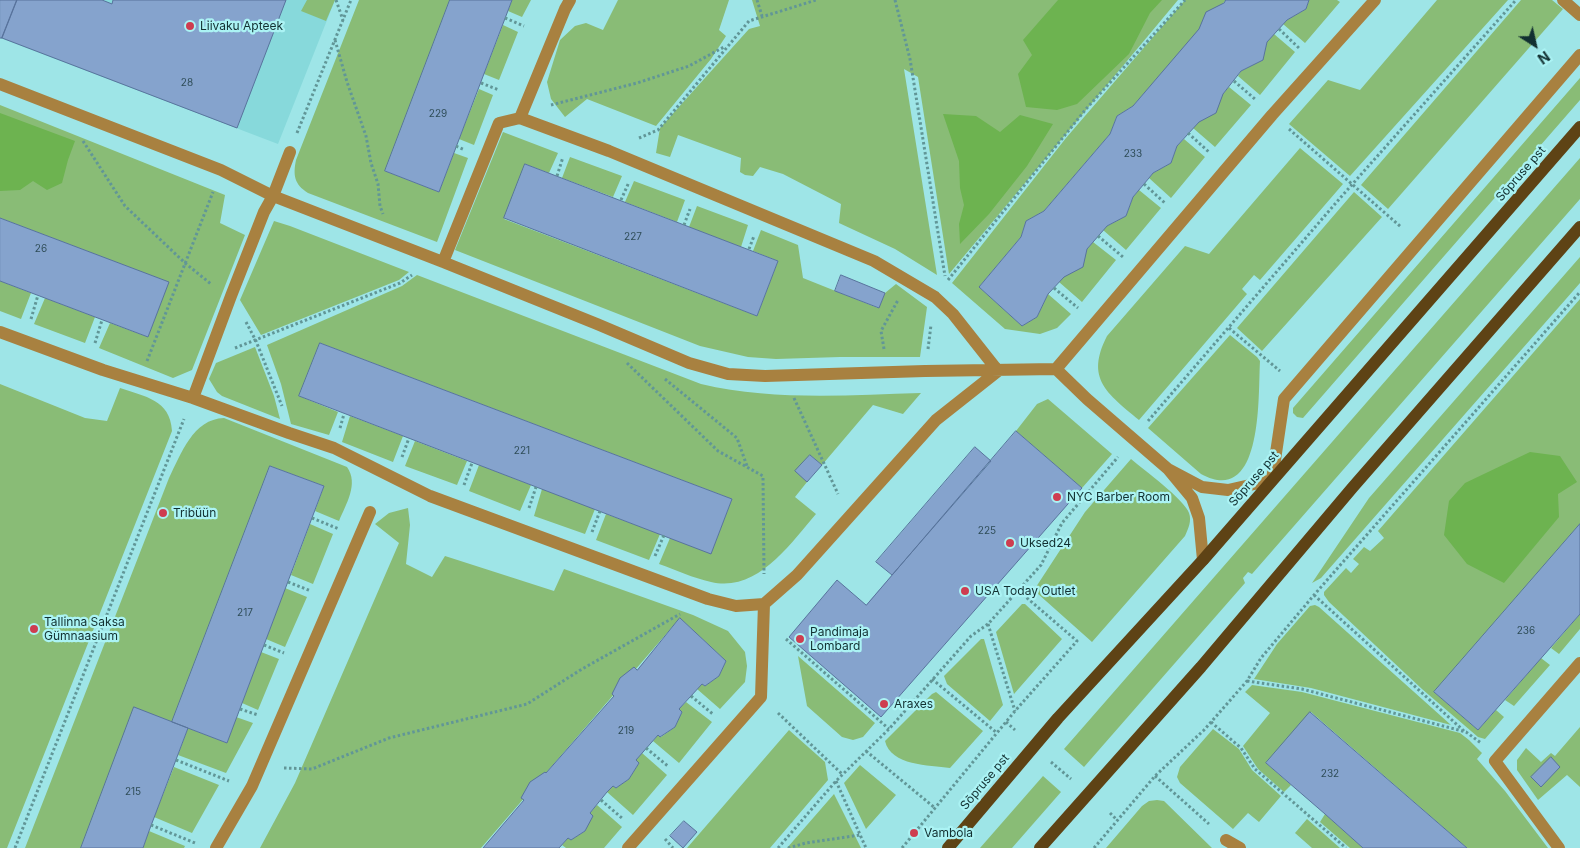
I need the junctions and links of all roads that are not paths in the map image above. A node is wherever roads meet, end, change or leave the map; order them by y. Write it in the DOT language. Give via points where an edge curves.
graph roads {
  1 [pos="570,0"];
  2 [pos="1375,0"];
  3 [pos="1563,0"];
  4 [pos="1580,15"];
  5 [pos="1580,55"];
  6 [pos="0,84"];
  7 [pos="520,118"];
  8 [pos="1580,127"];
  9 [pos="290,152"];
  10 [pos="273,196"];
  11 [pos="1580,227"];
  12 [pos="439,260"];
  13 [pos="0,332"];
  14 [pos="1056,369"];
  15 [pos="998,370"];
  16 [pos="193,398"];
  17 [pos="1168,469"];
  18 [pos="1272,480"];
  19 [pos="370,512"];
  20 [pos="1203,560"];
  21 [pos="764,604"];
  22 [pos="1580,663"];
  23 [pos="1226,840"];
  24 [pos="216,848"];
  25 [pos="628,848"];
  26 [pos="948,848"];
  27 [pos="1040,848"];
  28 [pos="1240,848"];
  29 [pos="1560,848"];
  1 -- 7 [label="street"];
  2 -- 14 [label="street" via="1272,115"];
  3 -- 4 [label="street"];
  5 -- 18 [label="street" via="1284,398"];
  6 -- 10 [label="street" via="221,170"];
  7 -- 12 [label="street" via="499,122"];
  7 -- 15 [label="street" via="610,151 874,261 935,297 953,314"];
  8 -- 18 [label="main road, Sõpruse pst"];
  9 -- 10 [label="street"];
  10 -- 12 [label="street"];
  10 -- 16 [label="street"];
  11 -- 27 [label="main road" via="1201,667"];
  12 -- 15 [label="street" via="689,363 728,374 765,376"];
  13 -- 16 [label="street" via="103,370"];
  14 -- 15 [label="street"];
  14 -- 17 [label="street"];
  15 -- 21 [label="street" via="936,420 797,575"];
  16 -- 21 [label="street" via="334,448 430,496 708,599 736,606"];
  17 -- 18 [label="street" via="1202,487 1228,490"];
  17 -- 20 [label="street" via="1192,498 1200,518"];
  18 -- 20 [label="main road, Sõpruse pst"];
  19 -- 24 [label="street" via="261,766"];
  20 -- 26 [label="main road, Sõpruse pst" via="1058,718"];
  21 -- 25 [label="street" via="761,697"];
  22 -- 29 [label="street" via="1495,761"];
  23 -- 28 [label="street"];
}
